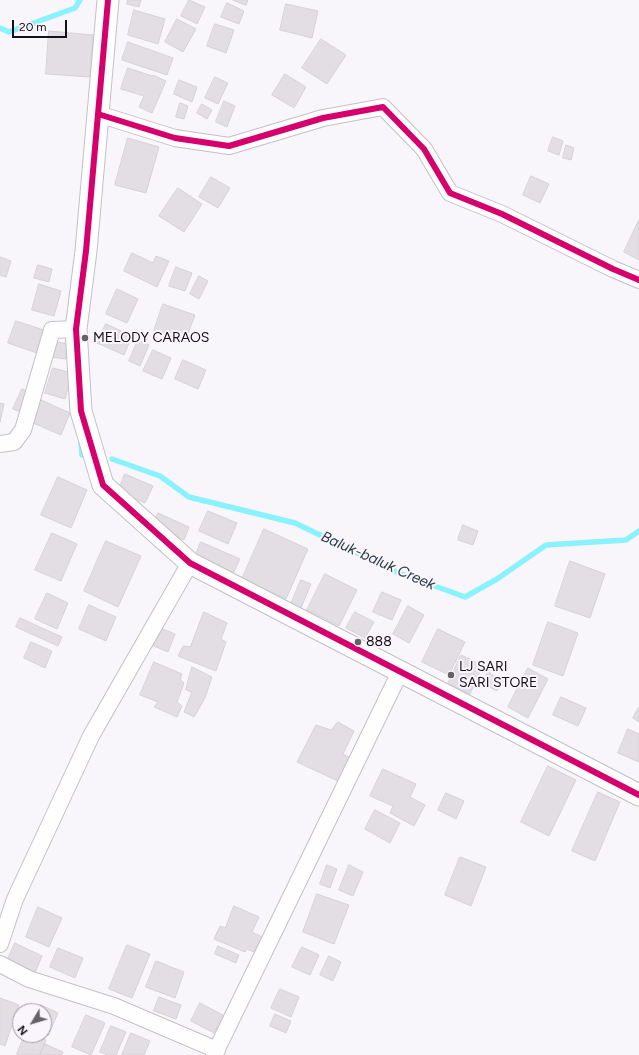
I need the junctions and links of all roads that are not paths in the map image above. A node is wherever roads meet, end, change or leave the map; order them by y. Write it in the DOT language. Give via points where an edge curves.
graph roads {
  1 [pos="108,0"];
  2 [pos="98,114"];
  3 [pos="639,280"];
  4 [pos="76,329"];
  5 [pos="0,444"];
  6 [pos="190,563"];
  7 [pos="400,672"];
  8 [pos="639,795"];
  9 [pos="0,944"];
  10 [pos="0,964"];
  11 [pos="215,1052"];
  1 -- 2 [label="street"];
  2 -- 3 [label="street" via="175,138 229,146 323,118 383,107 424,149 450,193 502,214"];
  2 -- 4 [label="street" via="86,251"];
  4 -- 5 [label="street" via="52,330 23,430 14,442"];
  4 -- 6 [label="street" via="81,411 103,485"];
  6 -- 7 [label="street"];
  6 -- 9 [label="street" via="91,736 15,900"];
  7 -- 8 [label="street"];
  7 -- 11 [label="street"];
  10 -- 11 [label="street" via="29,979 114,1006"];
}
